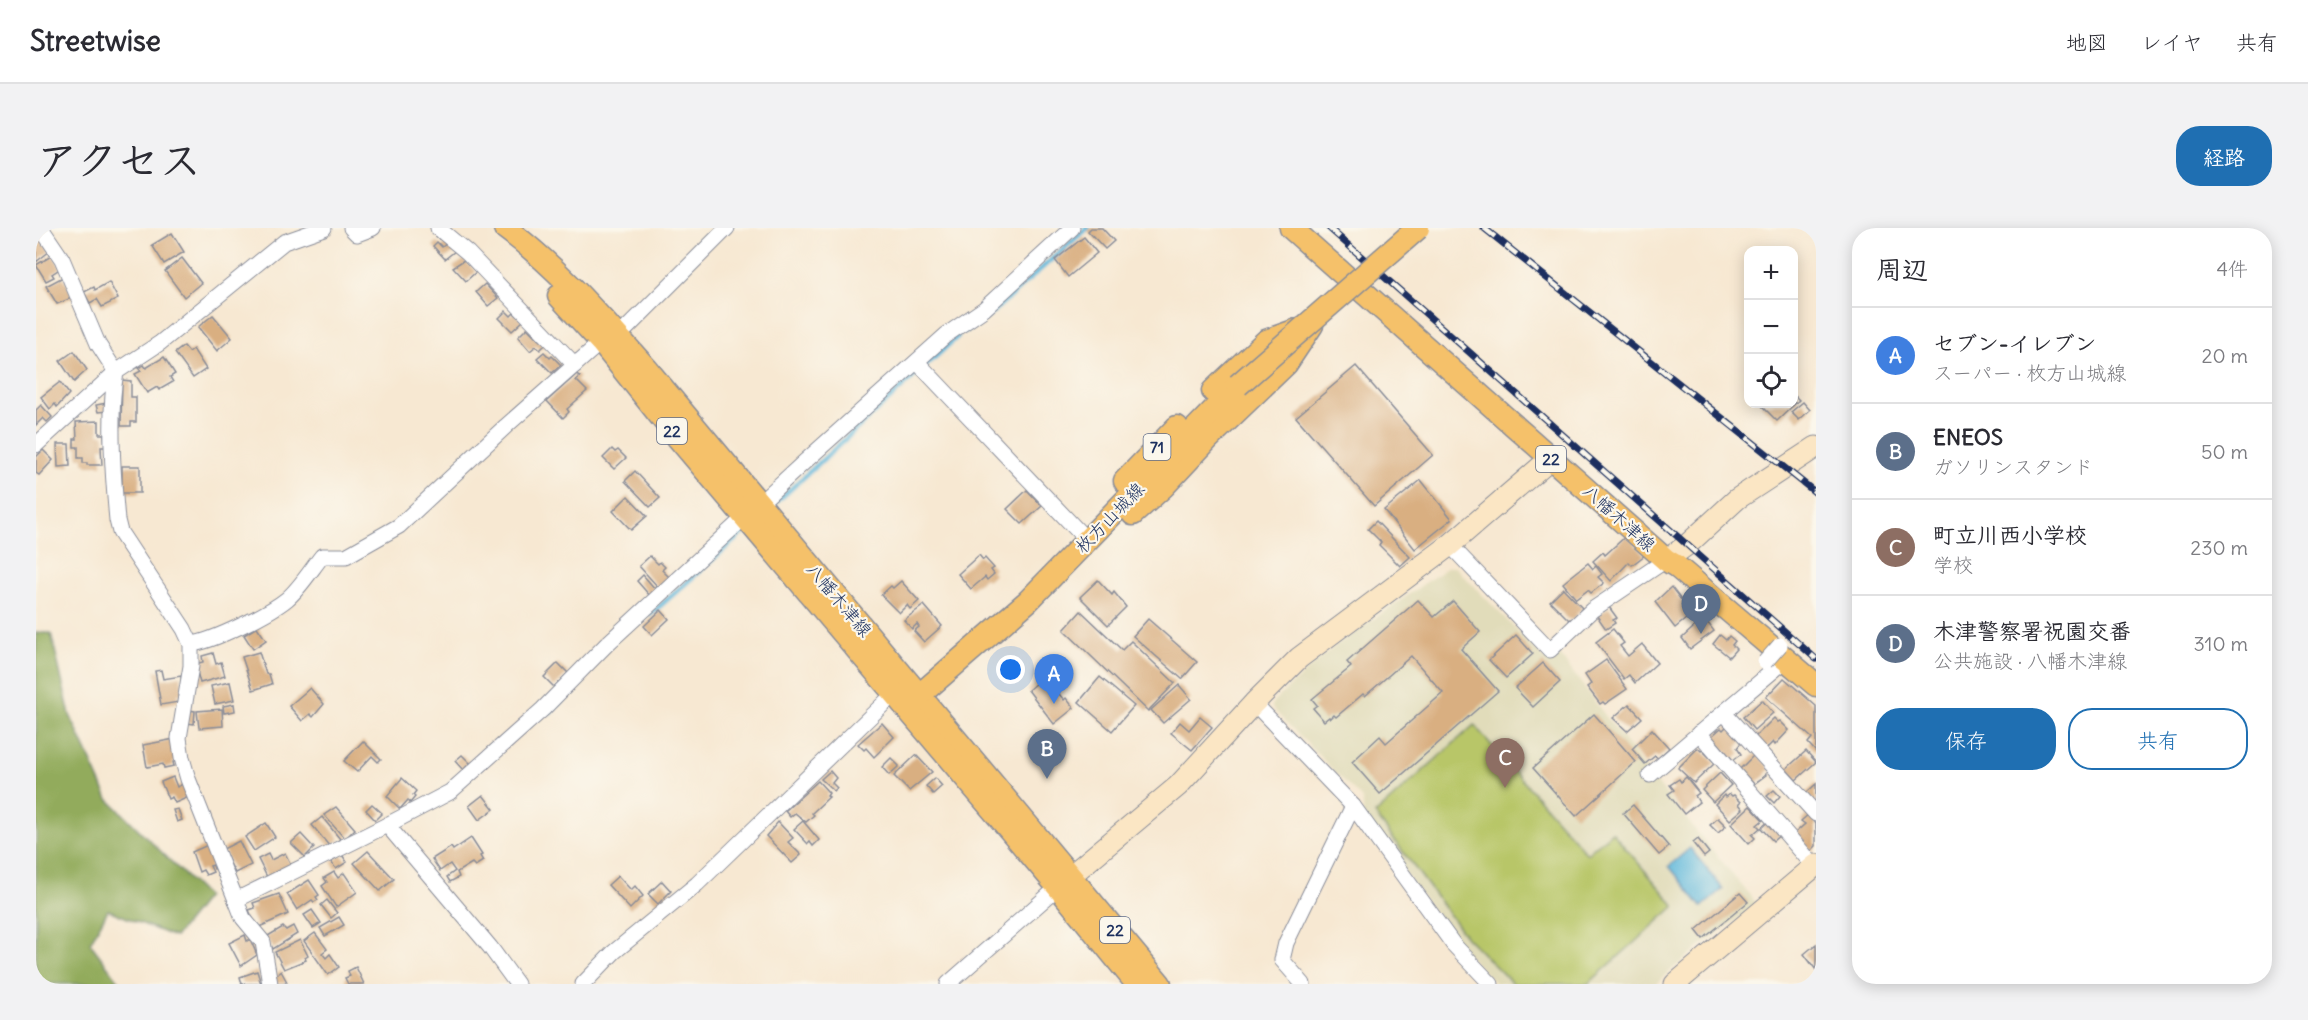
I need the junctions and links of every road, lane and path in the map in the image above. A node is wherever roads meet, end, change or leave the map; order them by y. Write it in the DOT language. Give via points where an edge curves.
graph roads {
  1 [pos="41,228"];
  2 [pos="324,228"];
  3 [pos="351,228"];
  4 [pos="373,228"];
  5 [pos="438,228"];
  6 [pos="490,228"];
  7 [pos="505,228"];
  8 [pos="727,228"];
  9 [pos="1072,228"];
  10 [pos="1291,228"];
  11 [pos="1418,228"];
  12 [pos="1355,286"];
  13 [pos="1312,325"];
  14 [pos="609,340"];
  15 [pos="917,362"];
  16 [pos="575,365"];
  17 [pos="116,372"];
  18 [pos="36,445"];
  19 [pos="1816,447"];
  20 [pos="1551,458"];
  21 [pos="752,510"];
  22 [pos="1079,532"];
  23 [pos="1450,545"];
  24 [pos="1666,560"];
  25 [pos="1028,601"];
  26 [pos="191,644"];
  27 [pos="1784,652"];
  28 [pos="1765,662"];
  29 [pos="1816,685"];
  30 [pos="906,694"];
  31 [pos="1254,702"];
  32 [pos="1724,713"];
  33 [pos="1699,733"];
  34 [pos="1650,775"];
  35 [pos="1353,806"];
  36 [pos="1816,814"];
  37 [pos="387,825"];
  38 [pos="1815,866"];
  39 [pos="1063,882"];
  40 [pos="236,900"];
  41 [pos="270,984"];
  42 [pos="517,984"];
  43 [pos="583,984"];
  44 [pos="948,984"];
  45 [pos="1137,984"];
  46 [pos="1160,984"];
  47 [pos="1303,984"];
  48 [pos="1491,984"];
  49 [pos="1675,984"];
  1 -- 17 [label="street" via="62,259 98,344"];
  2 -- 17 [label="street" via="284,242 160,343"];
  3 -- 4 [label="street" via="357,234"];
  5 -- 16 [label="street" via="468,253"];
  6 -- 14 [label="main road, 八幡木津線 / 22"];
  7 -- 14 [label="main road, 八幡木津線 / 22" via="552,269"];
  8 -- 14 [label="street"];
  9 -- 15 [label="street" via="984,309 946,335"];
  10 -- 12 [label="main road, 八幡木津線 / 22"];
  11 -- 25 [label="main road, 枚方山城線 / 71, bridge" via="1238,385"];
  12 -- 13 [label="main road, 71"];
  12 -- 20 [label="main road, 八幡木津線 / 22"];
  13 -- 22 [label="main road, 71" via="1266,341 1152,452"];
  13 -- 25 [label="main road, 71" via="1286,364 1164,486 1087,556"];
  14 -- 16 [label="street"];
  14 -- 21 [label="main road, 八幡木津線 / 22"];
  15 -- 21 [label="street"];
  15 -- 22 [label="street"];
  16 -- 26 [label="street" via="399,526 346,556 322,556 287,599 232,630"];
  17 -- 18 [label="street"];
  17 -- 26 [label="street" via="113,443 120,532"];
  19 -- 24 [label="street" via="1737,499"];
  20 -- 23 [label="street"];
  20 -- 24 [label="main road, 八幡木津線 / 22"];
  21 -- 30 [label="main road, 八幡木津線 / 22"];
  21 -- 37 [label="street" via="450,792"];
  22 -- 25 [label="main road, 71"];
  23 -- 24 [label="street" via="1550,650 1592,610"];
  23 -- 31 [label="street" via="1320,641"];
  24 -- 27 [label="main road, 八幡木津線 / 22"];
  25 -- 30 [label="main road, 枚方山城線 / 71"];
  26 -- 40 [label="street" via="190,680 179,738 188,780"];
  27 -- 28 [label="street, bridge"];
  27 -- 29 [label="main road, 八幡木津線 / 22"];
  27 -- 32 [label="street"];
  30 -- 39 [label="main road, 八幡木津線 / 22"];
  30 -- 43 [label="street" via="697,884 614,952"];
  31 -- 35 [label="street"];
  31 -- 39 [label="street" via="1178,786"];
  32 -- 33 [label="street"];
  32 -- 36 [label="street"];
  33 -- 34 [label="street"];
  33 -- 38 [label="street"];
  35 -- 47 [label="street" via="1286,943 1282,960"];
  35 -- 48 [label="street" via="1453,944"];
  37 -- 40 [label="street"];
  37 -- 42 [label="street"];
  38 -- 49 [label="street"];
  39 -- 44 [label="street"];
  39 -- 45 [label="main road, 八幡木津線 / 22"];
  39 -- 46 [label="main road, 八幡木津線 / 22"];
  40 -- 41 [label="street" via="243,918 263,942"];
}
